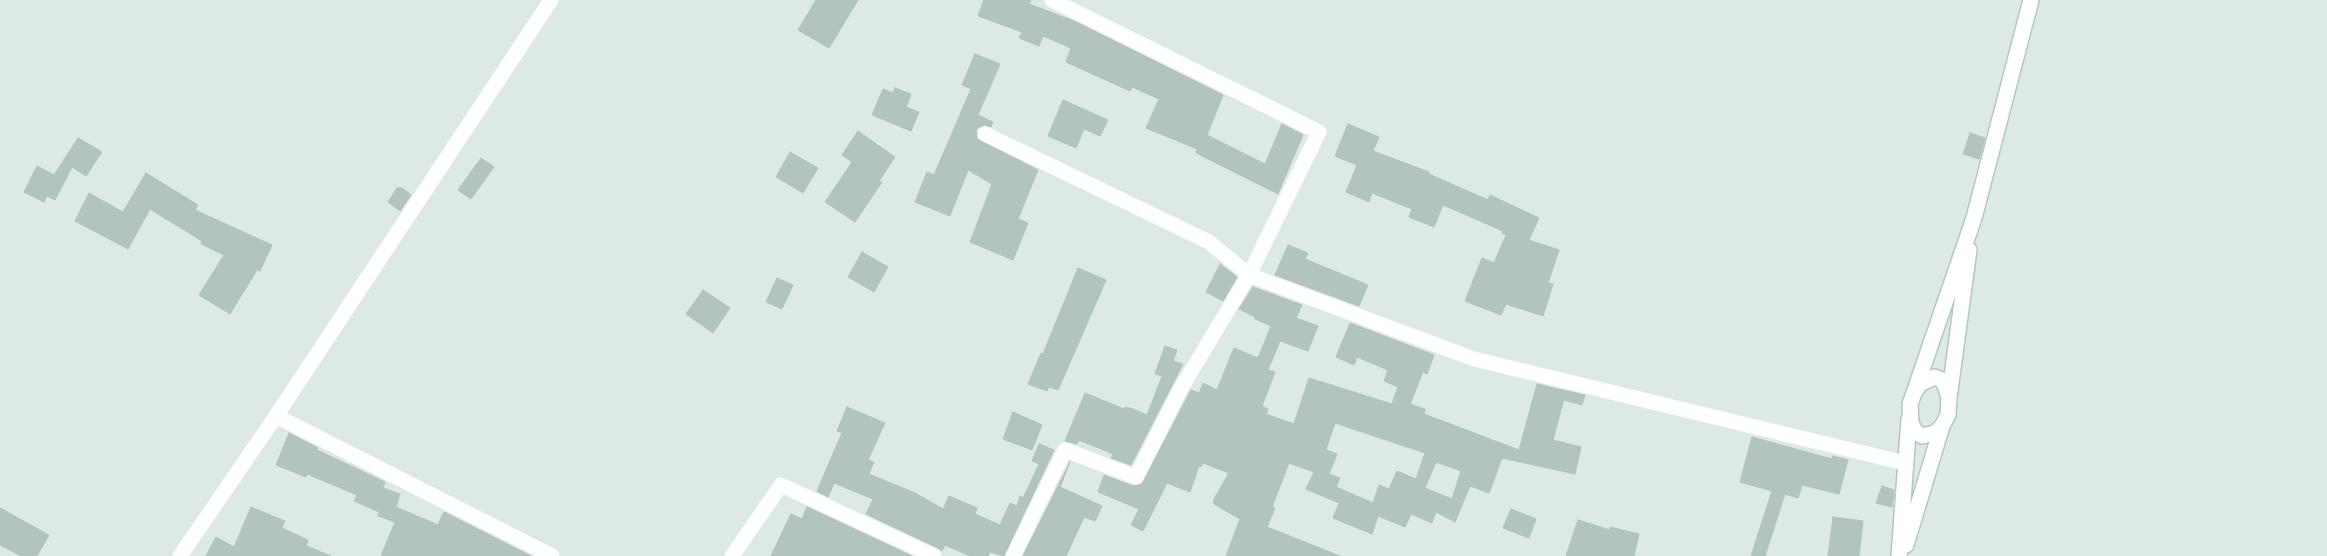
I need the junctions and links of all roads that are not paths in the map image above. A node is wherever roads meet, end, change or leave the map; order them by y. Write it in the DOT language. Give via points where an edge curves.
graph roads {
  1 [pos="551,0"];
  2 [pos="1052,0"];
  3 [pos="2031,0"];
  4 [pos="986,134"];
  5 [pos="1974,218"];
  6 [pos="1249,274"];
  7 [pos="1914,393"];
  8 [pos="1949,398"];
  9 [pos="276,416"];
  10 [pos="1910,418"];
  11 [pos="1942,426"];
  12 [pos="1905,463"];
  13 [pos="180,556"];
  14 [pos="552,556"];
  15 [pos="732,556"];
  16 [pos="934,556"];
  17 [pos="1013,556"];
  18 [pos="1901,556"];
  1 -- 9 [label="street"];
  2 -- 6 [label="street" via="1319,132"];
  3 -- 5 [label="street"];
  4 -- 6 [label="street" via="1209,242"];
  5 -- 7 [label="street"];
  5 -- 8 [label="street"];
  6 -- 12 [label="street" via="1474,359"];
  6 -- 17 [label="street" via="1180,390 1136,478 1065,450"];
  7 -- 8 [label="street" via="1920,384 1934,377 1945,384"];
  7 -- 10 [label="street"];
  8 -- 11 [label="street" via="1948,415"];
  9 -- 13 [label="street"];
  9 -- 14 [label="street"];
  10 -- 11 [label="street" via="1915,431 1922,436 1935,433"];
  10 -- 12 [label="street"];
  11 -- 18 [label="street"];
  12 -- 18 [label="street"];
  15 -- 16 [label="street" via="781,485"];
}
